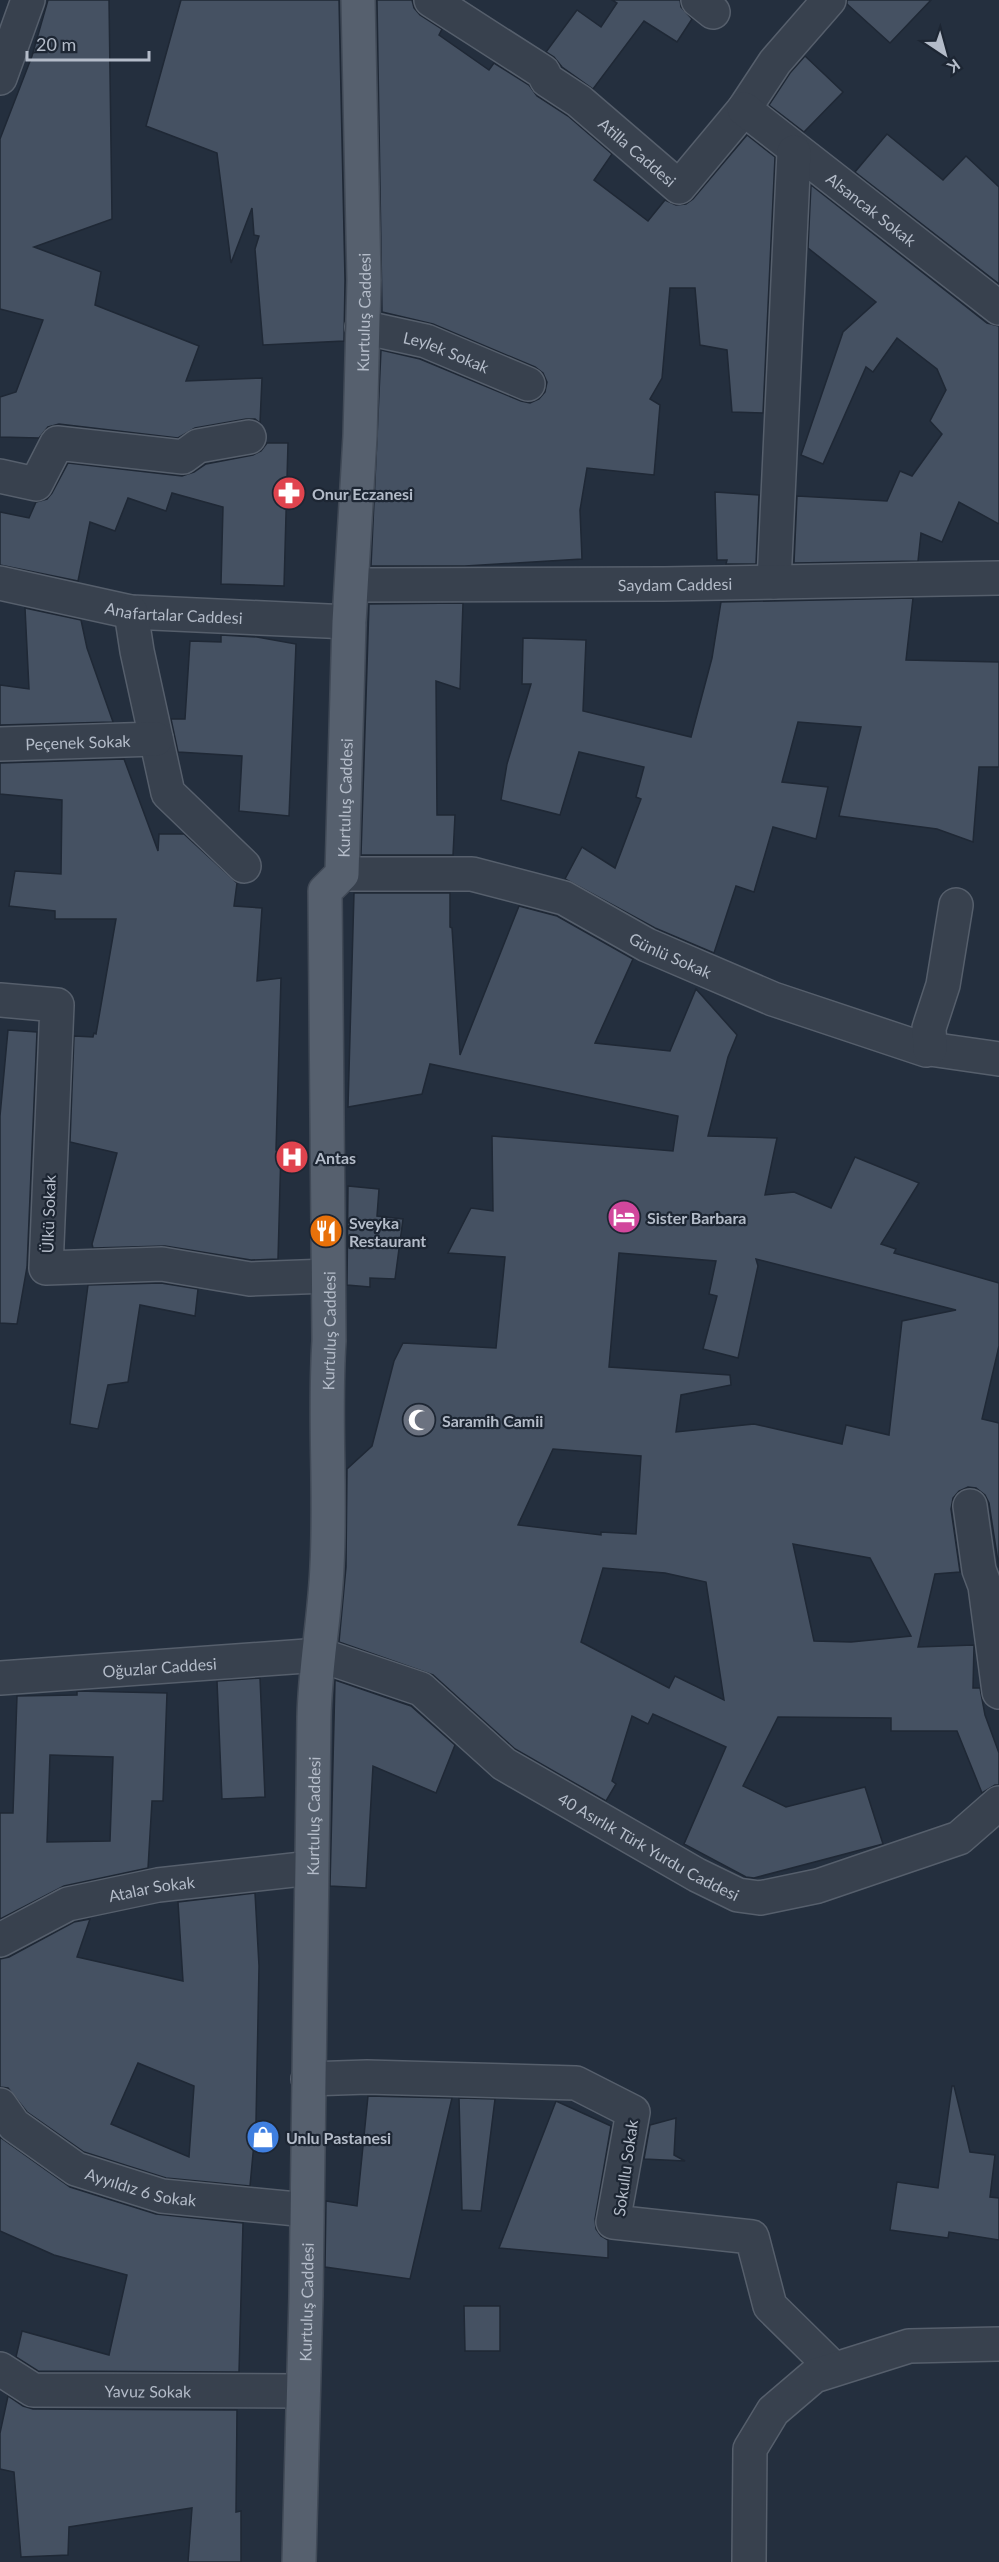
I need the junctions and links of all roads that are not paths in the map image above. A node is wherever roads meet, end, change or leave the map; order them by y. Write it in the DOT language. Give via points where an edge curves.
graph roads {
  1 [pos="28,0"];
  2 [pos="358,0"];
  3 [pos="431,0"];
  4 [pos="829,0"];
  5 [pos="0,78"];
  6 [pos="744,109"];
  7 [pos="794,153"];
  8 [pos="999,308"];
  9 [pos="362,327"];
  10 [pos="528,384"];
  11 [pos="249,437"];
  12 [pos="0,476"];
  13 [pos="999,578"];
  14 [pos="774,582"];
  15 [pos="0,583"];
  16 [pos="353,585"];
  17 [pos="131,612"];
  18 [pos="349,622"];
  19 [pos="156,739"];
  20 [pos="0,744"];
  21 [pos="244,866"];
  22 [pos="342,874"];
  23 [pos="956,905"];
  24 [pos="0,1000"];
  25 [pos="930,1049"];
  26 [pos="999,1059"];
  27 [pos="328,1276"];
  28 [pos="970,1506"];
  29 [pos="320,1654"];
  30 [pos="0,1678"];
  31 [pos="999,1692"];
  32 [pos="999,1803"];
  33 [pos="311,1868"];
  34 [pos="0,1940"];
  35 [pos="308,2079"];
  36 [pos="0,2104"];
  37 [pos="307,2210"];
  38 [pos="999,2344"];
  39 [pos="0,2369"];
  40 [pos="834,2370"];
  41 [pos="303,2391"];
  42 [pos="299,2562"];
  43 [pos="749,2562"];
  1 -- 5 [label="street"];
  2 -- 9 [label="main road, Kurtuluş Caddesi"];
  3 -- 6 [label="street, Atilla Caddesi" via="543,72 547,80 579,101 679,187"];
  4 -- 6 [label="street, Atilla Caddesi" via="775,62"];
  6 -- 8 [label="street, Alsancak Sokak"];
  7 -- 14 [label="street"];
  9 -- 10 [label="street, Leylek Sokak" via="426,341"];
  9 -- 16 [label="main road, Kurtuluş Caddesi"];
  11 -- 12 [label="street" via="198,446 183,457 57,443 36,484"];
  13 -- 14 [label="street, Saydam Caddesi"];
  14 -- 16 [label="street, Saydam Caddesi"];
  15 -- 17 [label="street, Anafartalar Caddesi"];
  16 -- 18 [label="main road, Kurtuluş Caddesi"];
  17 -- 18 [label="street, Anafartalar Caddesi"];
  17 -- 19 [label="street"];
  18 -- 22 [label="main road, Kurtuluş Caddesi"];
  19 -- 20 [label="street, Peçenek Sokak"];
  19 -- 21 [label="street" via="168,793"];
  22 -- 25 [label="street, Günlü Sokak" via="472,874 564,898 647,945 772,999"];
  22 -- 27 [label="main road, Kurtuluş Caddesi" via="325,891"];
  23 -- 25 [label="street" via="943,985 929,1028"];
  24 -- 27 [label="street, Ülkü Sokak" via="57,1005 46,1268 162,1264 250,1280"];
  25 -- 26 [label="street, Günlü Sokak"];
  27 -- 29 [label="main road, Kurtuluş Caddesi" via="327,1566"];
  28 -- 31 [label="street"];
  29 -- 30 [label="street, Oğuzlar Caddesi"];
  29 -- 32 [label="street, 40 Asırlık Türk Yurdu Caddesi" via="421,1689 504,1764 738,1895 760,1898 818,1886 958,1838"];
  29 -- 33 [label="main road, Kurtuluş Caddesi" via="315,1679"];
  33 -- 34 [label="street, Atalar Sokak" via="158,1885 68,1904"];
  33 -- 35 [label="main road, Kurtuluş Caddesi"];
  35 -- 37 [label="main road, Kurtuluş Caddesi"];
  35 -- 40 [label="street, Sokullu Sokak" via="576,2083 633,2112 614,2222 752,2237 770,2306"];
  36 -- 37 [label="street, Ayyıldız 6 Sokak" via="14,2125 76,2169 162,2196"];
  37 -- 41 [label="main road, Kurtuluş Caddesi"];
  38 -- 40 [label="street" via="909,2346"];
  39 -- 41 [label="street, Yavuz Sokak" via="33,2390"];
  40 -- 43 [label="street" via="814,2376 773,2411 750,2449"];
  41 -- 42 [label="main road, Kurtuluş Caddesi"];
}
